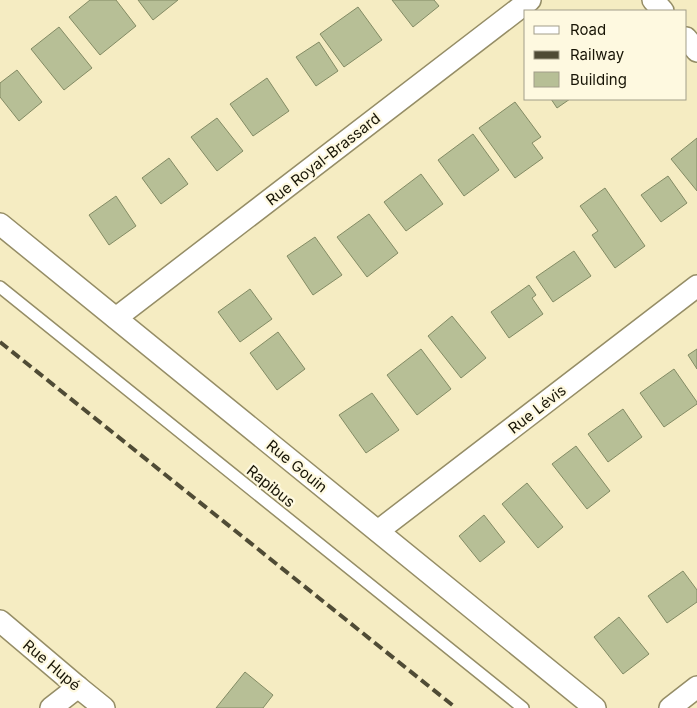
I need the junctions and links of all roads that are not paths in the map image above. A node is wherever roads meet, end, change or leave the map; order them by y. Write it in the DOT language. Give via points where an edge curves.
graph roads {
  1 [pos="530,0"];
  2 [pos="653,0"];
  3 [pos="662,10"];
  4 [pos="687,39"];
  5 [pos="697,51"];
  6 [pos="0,224"];
  7 [pos="697,286"];
  8 [pos="0,287"];
  9 [pos="116,318"];
  10 [pos="378,531"];
  11 [pos="0,621"];
  12 [pos="78,687"];
  13 [pos="697,687"];
  14 [pos="51,708"];
  15 [pos="104,708"];
  16 [pos="523,708"];
  17 [pos="595,708"];
  18 [pos="670,708"];
  1 -- 9 [label="street, Rue Royal-Brassard"];
  2 -- 3 [label="street"];
  4 -- 5 [label="street"];
  6 -- 9 [label="street, Rue Gouin"];
  7 -- 10 [label="street, Rue Lévis"];
  8 -- 16 [label="lane, Rapibus"];
  9 -- 10 [label="street, Rue Gouin"];
  10 -- 17 [label="street, Rue Gouin"];
  11 -- 12 [label="street, Rue Hupé"];
  12 -- 14 [label="street"];
  12 -- 15 [label="street, Rue Hupé"];
  13 -- 18 [label="street"];
}
